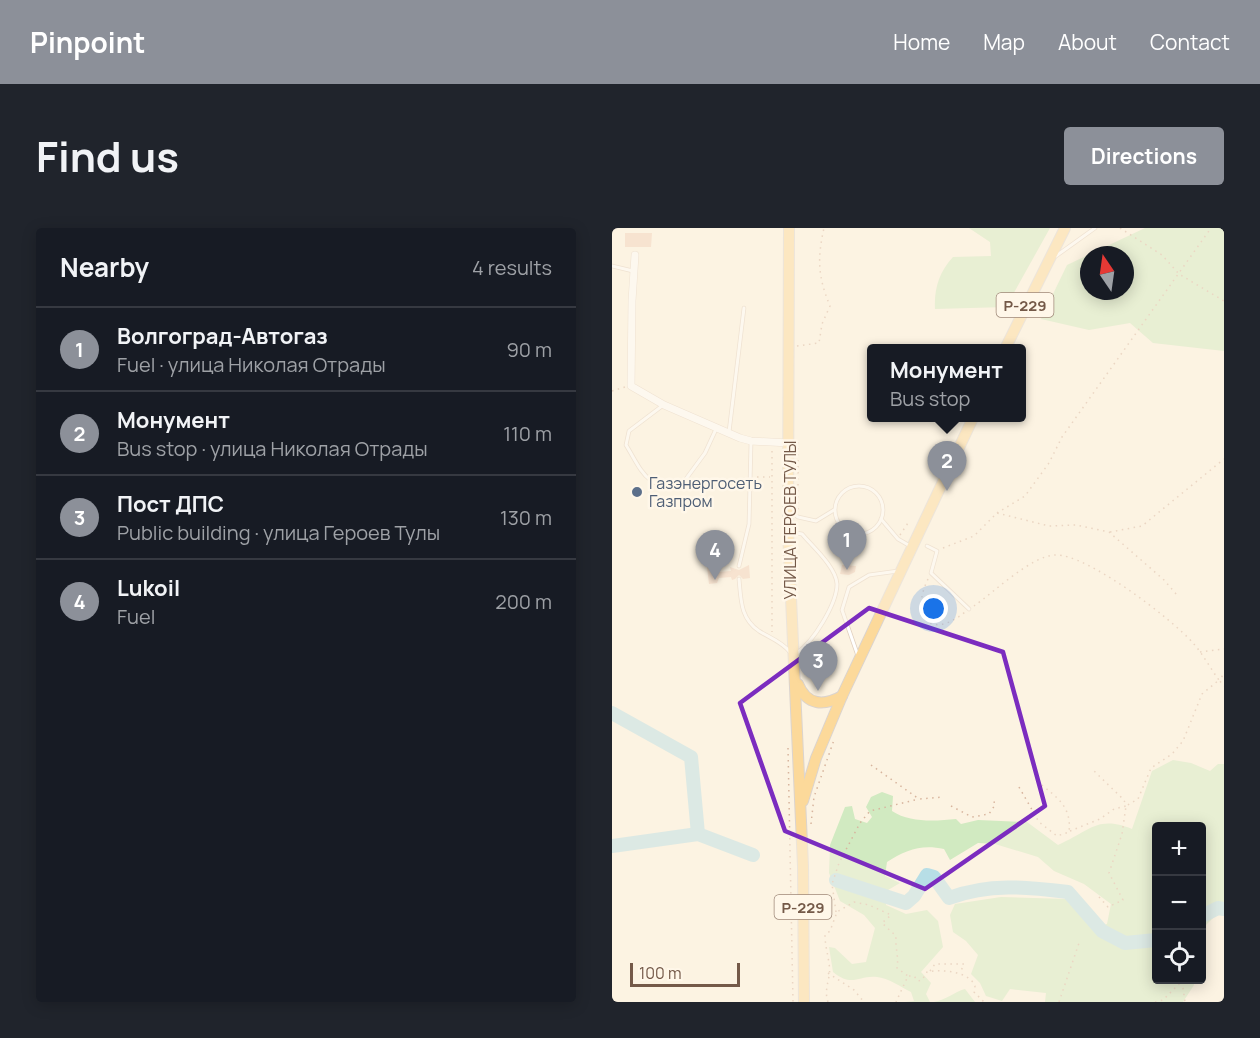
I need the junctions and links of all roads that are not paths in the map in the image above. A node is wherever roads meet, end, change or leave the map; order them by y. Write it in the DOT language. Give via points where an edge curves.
graph roads {
  1 [pos="789,228"];
  2 [pos="1065,228"];
  3 [pos="1095,228"];
  4 [pos="635,255"];
  5 [pos="1046,261"];
  6 [pos="612,266"];
  7 [pos="635,272"];
  8 [pos="744,308"];
  9 [pos="1007,344"];
  10 [pos="664,405"];
  11 [pos="971,422"];
  12 [pos="717,428"];
  13 [pos="729,433"];
  14 [pos="751,441"];
  15 [pos="789,443"];
  16 [pos="788,510"];
  17 [pos="834,510"];
  18 [pos="881,519"];
  19 [pos="788,531"];
  20 [pos="927,546"];
  21 [pos="912,547"];
  22 [pos="739,566"];
  23 [pos="902,570"];
  24 [pos="739,579"];
  25 [pos="969,609"];
  26 [pos="793,656"];
  27 [pos="860,659"];
  28 [pos="796,678"];
  29 [pos="842,696"];
  30 [pos="800,812"];
  31 [pos="795,1002"];
  32 [pos="804,1002"];
  1 -- 15 [label="main road, УЛИЦА ГЕРОЕВ ТУЛЫ"];
  2 -- 5 [label="main road, Р-229"];
  3 -- 5 [label="lane"];
  4 -- 7 [label="street"];
  5 -- 9 [label="main road, Р-229"];
  6 -- 7 [label="lane"];
  7 -- 10 [label="street" via="631,386"];
  8 -- 13 [label="lane"];
  10 -- 12 [label="street"];
  10 -- 12 [label="lane" via="629,431 626,446 638,469 654,483 683,483"];
  11 -- 21 [label="main road, Р-229"];
  12 -- 13 [label="street"];
  13 -- 14 [label="street"];
  14 -- 15 [label="street"];
  14 -- 22 [label="lane" via="749,524"];
  15 -- 16 [label="main road, УЛИЦА ГЕРОЕВ ТУЛЫ"];
  16 -- 17 [label="lane" via="816,521"];
  16 -- 19 [label="main road, УЛИЦА ГЕРОЕВ ТУЛЫ"];
  17 -- 18 [label="lane" via="841,527 849,532 868,532"];
  17 -- 18 [label="lane" via="841,492 860,485 877,493 882,501"];
  18 -- 21 [label="lane" via="898,539"];
  19 -- 26 [label="main road, УЛИЦА ГЕРОЕВ ТУЛЫ"];
  19 -- 26 [label="lane" via="802,534 831,570 837,584 830,609 807,646"];
  20 -- 25 [label="lane" via="937,551 932,573"];
  21 -- 23 [label="main road, Р-229"];
  23 -- 27 [label="main road, Р-229"];
  23 -- 27 [label="lane" via="869,575 849,586 842,610"];
  24 -- 26 [label="lane" via="742,609 748,620"];
  26 -- 28 [label="main road, УЛИЦА ГЕРОЕВ ТУЛЫ"];
  27 -- 29 [label="main road, Р-229"];
  28 -- 29 [label="main road" via="805,697 816,703 828,703"];
  28 -- 30 [label="main road, УЛИЦА ГЕРОЕВ ТУЛЫ"];
  29 -- 30 [label="main road, Р-229" via="816,758"];
  30 -- 31 [label="main road, Р-229"];
  30 -- 32 [label="main road, Р-229"];
}
